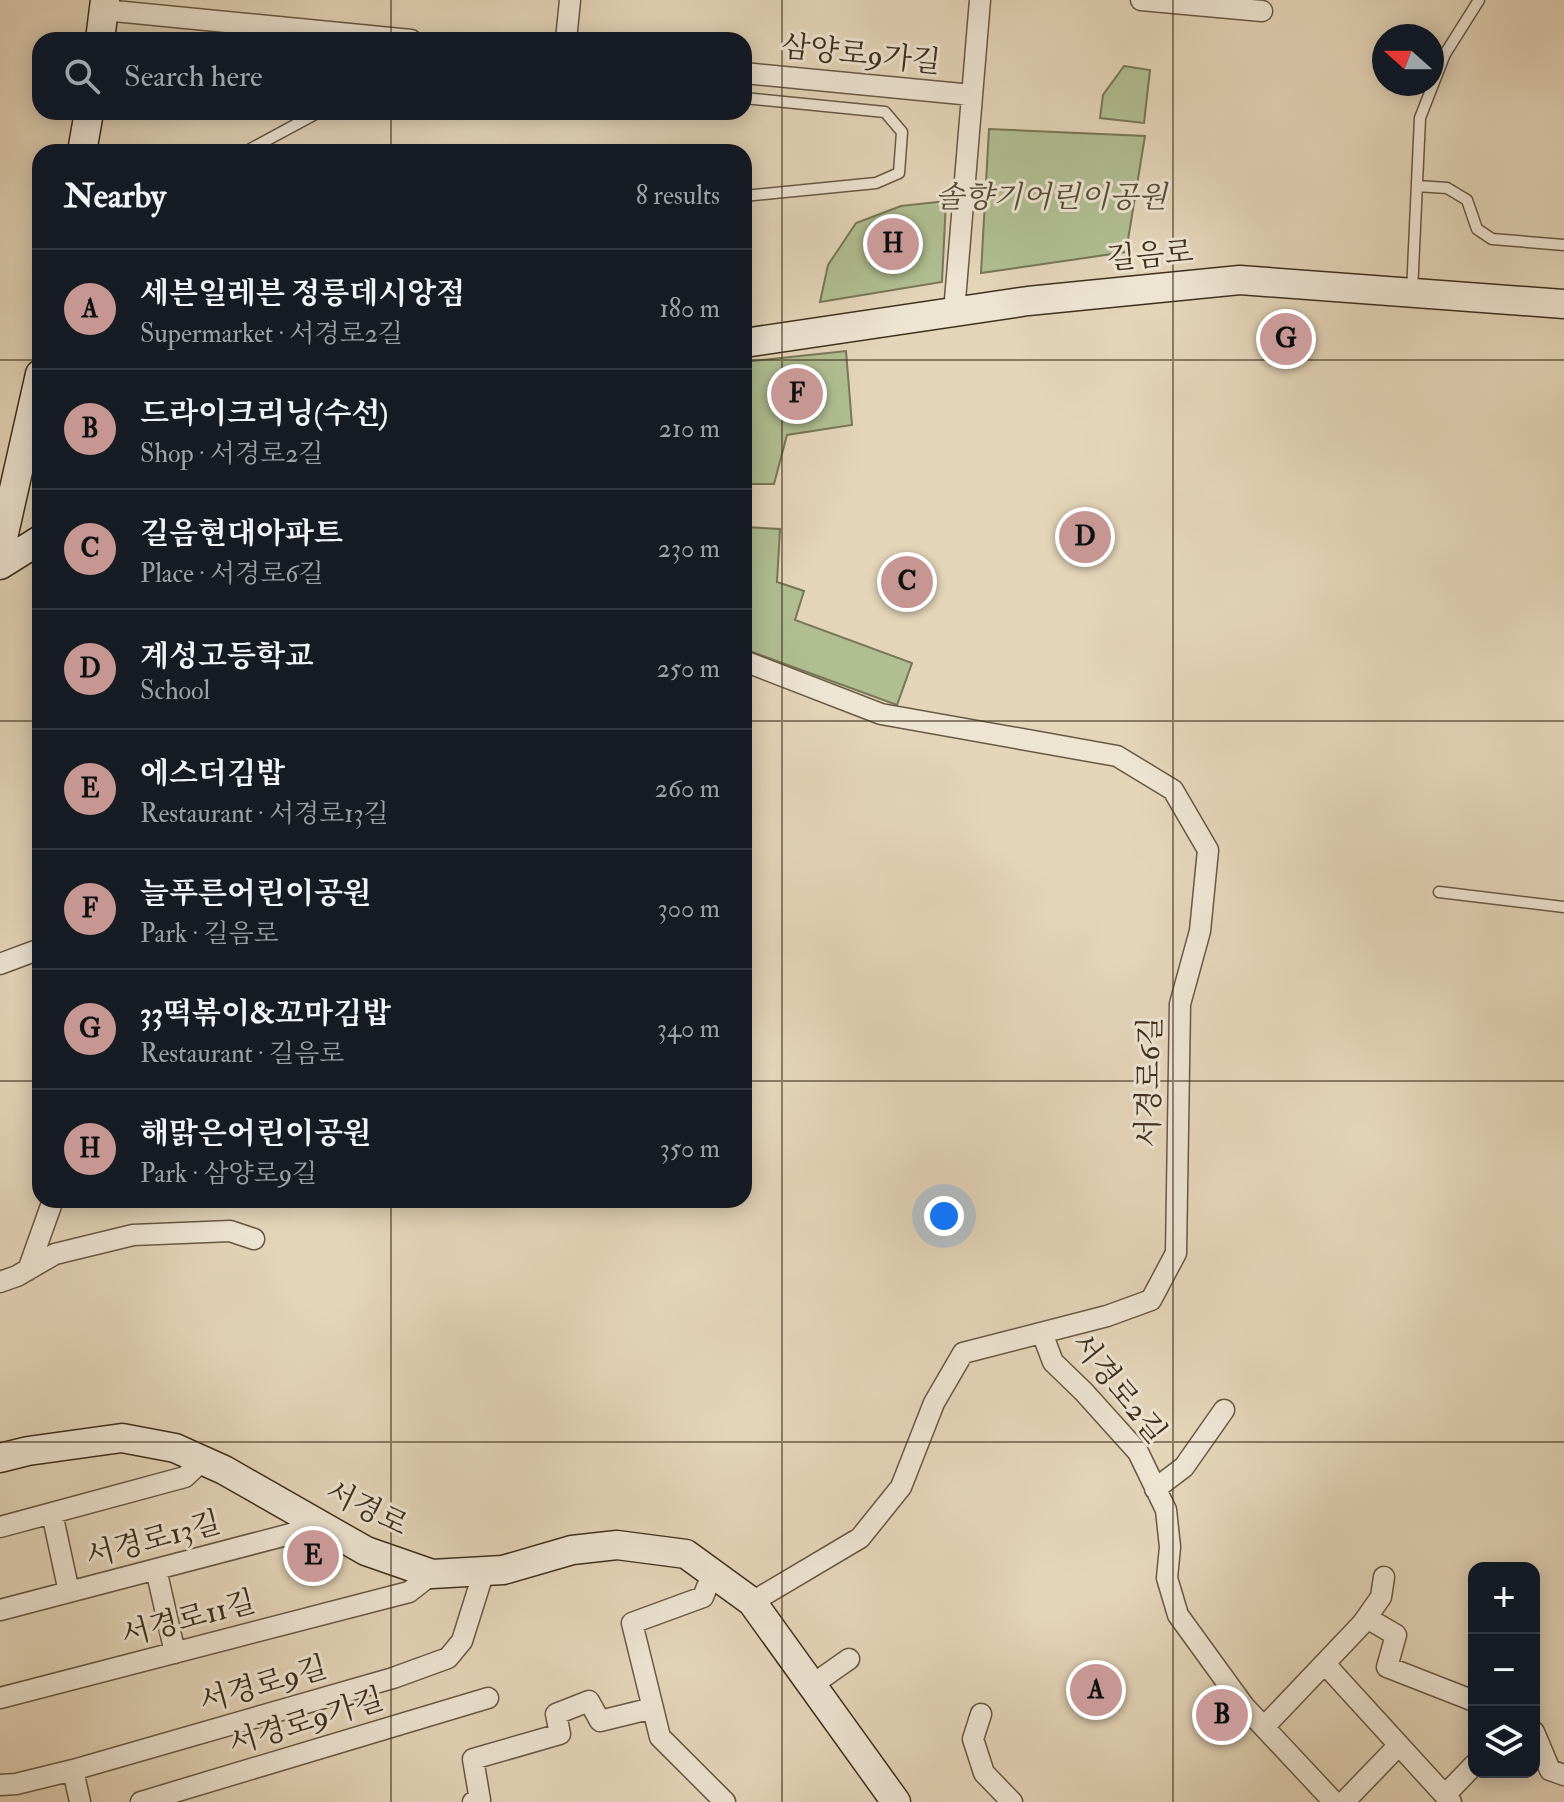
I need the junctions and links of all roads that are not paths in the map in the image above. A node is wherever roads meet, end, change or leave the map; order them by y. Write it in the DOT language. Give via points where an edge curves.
graph roads {
  1 [pos="570,0"];
  2 [pos="980,0"];
  3 [pos="1141,0"];
  4 [pos="1479,0"];
  5 [pos="104,5"];
  6 [pos="1262,11"];
  7 [pos="101,32"];
  8 [pos="341,32"];
  9 [pos="567,32"];
  10 [pos="752,74"];
  11 [pos="972,95"];
  12 [pos="752,99"];
  13 [pos="88,120"];
  14 [pos="304,120"];
  15 [pos="83,144"];
  16 [pos="260,144"];
  17 [pos="1417,186"];
  18 [pos="752,195"];
  19 [pos="1564,245"];
  20 [pos="1411,294"];
  21 [pos="1564,304"];
  22 [pos="954,312"];
  23 [pos="752,342"];
  24 [pos="32,409"];
  25 [pos="32,545"];
  26 [pos="0,551"];
  27 [pos="0,565"];
  28 [pos="752,664"];
  29 [pos="1439,892"];
  30 [pos="1564,907"];
  31 [pos="32,952"];
  32 [pos="0,964"];
  33 [pos="50,1208"];
  34 [pos="254,1239"];
  35 [pos="28,1270"];
  36 [pos="0,1282"];
  37 [pos="1042,1333"];
  38 [pos="1224,1410"];
  39 [pos="0,1458"];
  40 [pos="202,1461"];
  41 [pos="1155,1489"];
  42 [pos="52,1513"];
  43 [pos="321,1526"];
  44 [pos="0,1527"];
  45 [pos="156,1569"];
  46 [pos="484,1571"];
  47 [pos="713,1572"];
  48 [pos="432,1574"];
  49 [pos="1384,1577"];
  50 [pos="69,1592"];
  51 [pos="752,1602"];
  52 [pos="0,1610"];
  53 [pos="1367,1618"];
  54 [pos="175,1653"];
  55 [pos="849,1659"];
  56 [pos="1325,1664"];
  57 [pos="812,1685"];
  58 [pos="0,1698"];
  59 [pos="488,1698"];
  60 [pos="1468,1699"];
  61 [pos="653,1708"];
  62 [pos="981,1714"];
  63 [pos="1264,1727"];
  64 [pos="1399,1745"];
  65 [pos="1540,1746"];
  66 [pos="73,1770"];
  67 [pos="1468,1773"];
  68 [pos="1564,1775"];
  69 [pos="0,1785"];
  70 [pos="1448,1799"];
  71 [pos="80,1802"];
  72 [pos="141,1802"];
  73 [pos="473,1802"];
  74 [pos="725,1802"];
  75 [pos="896,1802"];
  76 [pos="1012,1802"];
  77 [pos="1334,1802"];
  78 [pos="1344,1802"];
  1 -- 9 [label="street"];
  2 -- 11 [label="street"];
  3 -- 6 [label="street"];
  4 -- 17 [label="lane" via="1445,54 1420,118"];
  5 -- 7 [label="street"];
  5 -- 8 [label="street"];
  10 -- 11 [label="street, 삼양로9가길"];
  11 -- 22 [label="street"];
  12 -- 18 [label="lane" via="885,112 902,132 899,173 876,183"];
  13 -- 15 [label="street"];
  14 -- 16 [label="lane"];
  17 -- 19 [label="lane" via="1447,188 1467,200 1477,229 1492,239"];
  17 -- 20 [label="lane"];
  20 -- 21 [label="street, 길음로"];
  20 -- 22 [label="street, 길음로" via="1240,280"];
  22 -- 23 [label="street, 길음로"];
  24 -- 26 [label="street"];
  25 -- 27 [label="street"];
  28 -- 37 [label="street, 서경로6길" via="881,714 1117,756 1173,790 1208,850 1200,931 1180,1004 1176,1253 1151,1300"];
  29 -- 30 [label="lane"];
  31 -- 32 [label="street"];
  33 -- 35 [label="street"];
  34 -- 35 [label="street" via="230,1231 133,1235 55,1254"];
  35 -- 36 [label="street"];
  37 -- 41 [label="street, 서경로2길" via="1053,1362 1138,1452"];
  37 -- 51 [label="street, 서경로6길" via="963,1353 934,1403 901,1487 860,1538"];
  38 -- 41 [label="street" via="1184,1467"];
  39 -- 40 [label="street, 서경로" via="122,1438 175,1448"];
  40 -- 42 [label="street" via="185,1477"];
  40 -- 43 [label="street, 서경로"];
  41 -- 63 [label="street, 서경로2길" via="1166,1510 1167,1578 1178,1615"];
  42 -- 44 [label="street"];
  42 -- 50 [label="street"];
  43 -- 45 [label="street, 서경로13길"];
  43 -- 48 [label="street, 서경로" via="366,1551"];
  45 -- 50 [label="street, 서경로13길"];
  45 -- 54 [label="street"];
  46 -- 47 [label="street, 서경로" via="617,1545 686,1554"];
  46 -- 48 [label="street, 서경로"];
  46 -- 66 [label="street, 서경로9길" via="462,1641 448,1658"];
  47 -- 51 [label="street, 서경로"];
  47 -- 61 [label="street" via="703,1597 632,1623"];
  48 -- 54 [label="street, 서경로11길" via="409,1592"];
  49 -- 53 [label="street" via="1381,1597"];
  50 -- 52 [label="street, 서경로13길"];
  51 -- 57 [label="street, 서경로"];
  53 -- 56 [label="street"];
  53 -- 60 [label="street" via="1396,1635 1387,1667"];
  54 -- 58 [label="street, 서경로11길"];
  55 -- 57 [label="street"];
  56 -- 63 [label="street"];
  56 -- 64 [label="street"];
  57 -- 75 [label="street, 서경로"];
  59 -- 72 [label="street, 서경로9가길"];
  61 -- 73 [label="street" via="600,1721 589,1701 556,1714 560,1734 473,1759 480,1800"];
  61 -- 74 [label="street" via="660,1737"];
  62 -- 76 [label="street" via="973,1739 984,1773"];
  63 -- 77 [label="street, 서경로2길"];
  64 -- 70 [label="street"];
  64 -- 78 [label="street"];
  65 -- 68 [label="street" via="1550,1770"];
  66 -- 69 [label="street, 서경로9길"];
  66 -- 71 [label="street"];
  67 -- 70 [label="street"];
}
